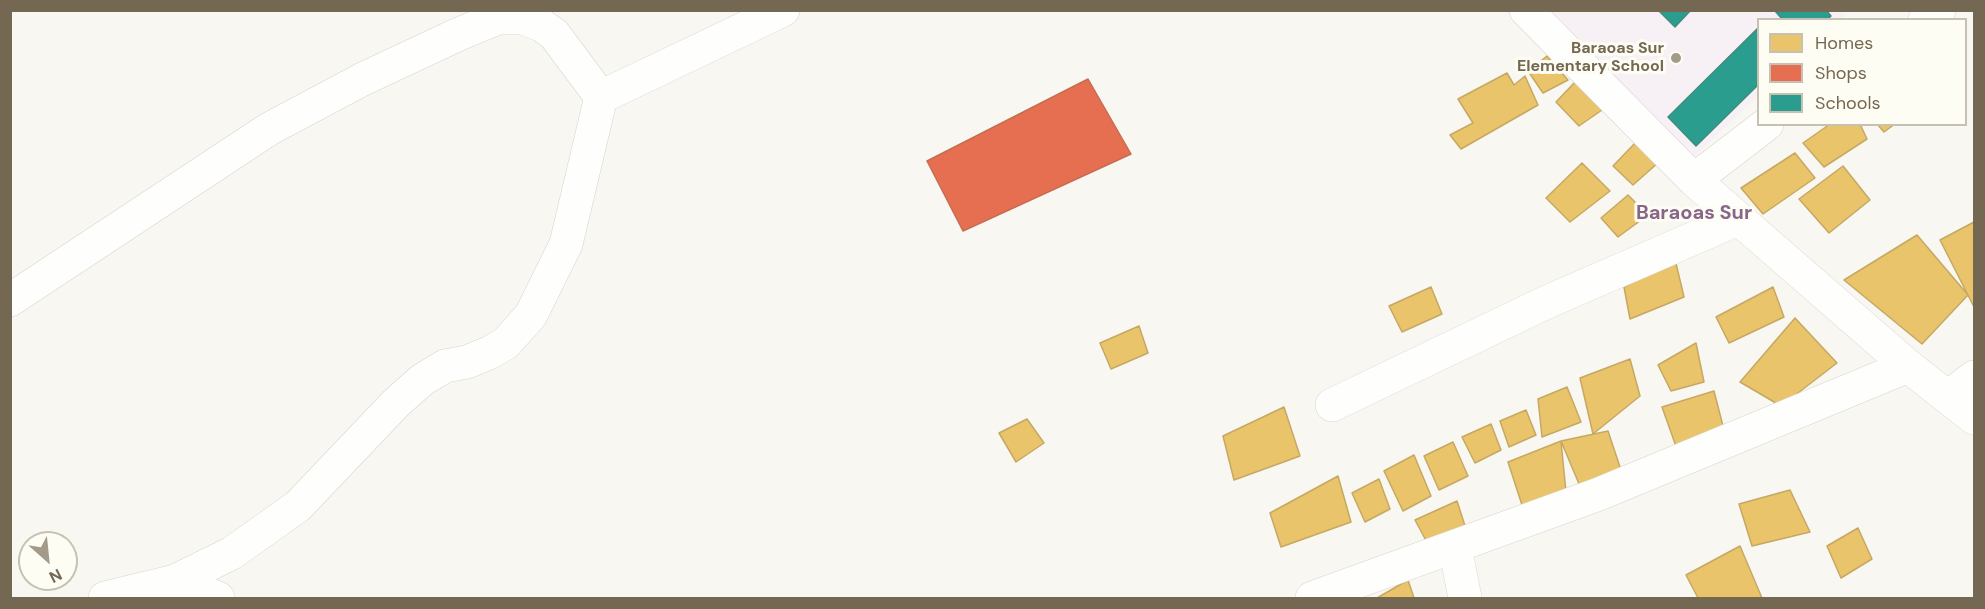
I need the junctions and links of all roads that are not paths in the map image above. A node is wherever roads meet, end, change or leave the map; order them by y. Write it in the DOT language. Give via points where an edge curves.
graph roads {
  1 [pos="783,10"];
  2 [pos="1526,10"];
  3 [pos="601,97"];
  4 [pos="1764,126"];
  5 [pos="1694,180"];
  6 [pos="1738,219"];
  7 [pos="10,300"];
  8 [pos="1908,366"];
  9 [pos="1974,377"];
  10 [pos="1948,397"];
  11 [pos="1332,405"];
  12 [pos="1974,418"];
  13 [pos="1455,547"];
  14 [pos="175,581"];
  15 [pos="105,598"];
  16 [pos="218,598"];
  17 [pos="1312,598"];
  18 [pos="1465,598"];
  1 -- 3 [label="street"];
  2 -- 5 [label="street"];
  3 -- 7 [label="street" via="554,34 541,24 524,18 498,18 363,79 269,129"];
  3 -- 14 [label="street" via="566,244 531,315 506,343 491,352 445,366 422,380 298,506 232,553"];
  4 -- 5 [label="street"];
  5 -- 6 [label="street"];
  6 -- 8 [label="street"];
  6 -- 11 [label="street" via="1547,302"];
  8 -- 10 [label="street"];
  8 -- 13 [label="street" via="1599,494"];
  9 -- 10 [label="street"];
  10 -- 12 [label="street"];
  13 -- 17 [label="street"];
  13 -- 18 [label="street"];
  14 -- 15 [label="street"];
  14 -- 16 [label="street"];
}
